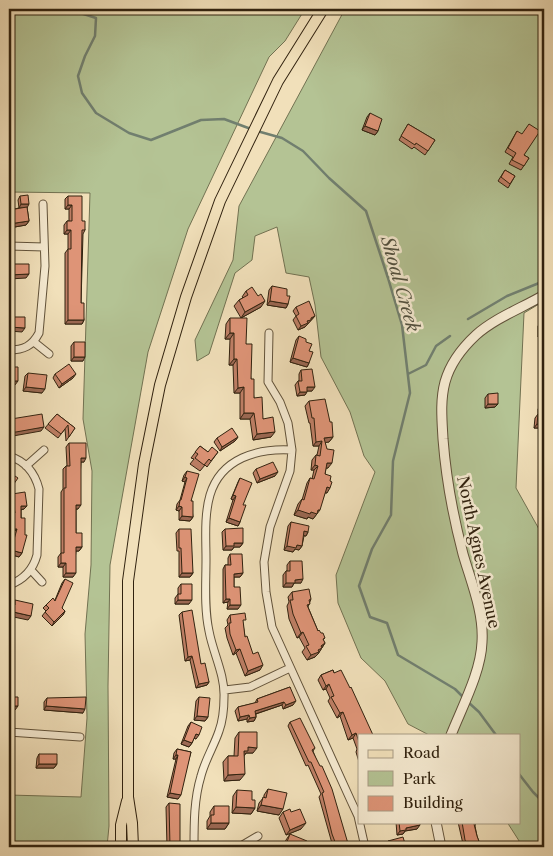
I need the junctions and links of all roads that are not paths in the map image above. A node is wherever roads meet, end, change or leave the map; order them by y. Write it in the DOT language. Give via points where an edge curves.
graph roads {
  1 [pos="323,9"];
  2 [pos="43,204"];
  3 [pos="9,246"];
  4 [pos="44,246"];
  5 [pos="544,295"];
  6 [pos="269,333"];
  7 [pos="34,342"];
  8 [pos="9,350"];
  9 [pos="49,354"];
  10 [pos="44,450"];
  11 [pos="292,450"];
  12 [pos="9,456"];
  13 [pos="26,466"];
  14 [pos="30,570"];
  15 [pos="42,582"];
  16 [pos="9,585"];
  17 [pos="290,668"];
  18 [pos="225,690"];
  19 [pos="9,732"];
  20 [pos="451,734"];
  21 [pos="80,737"];
  22 [pos="128,797"];
  23 [pos="358,799"];
  24 [pos="351,801"];
  25 [pos="358,816"];
  26 [pos="360,824"];
  27 [pos="436,824"];
  28 [pos="258,836"];
  29 [pos="121,847"];
  30 [pos="133,847"];
  31 [pos="194,847"];
  32 [pos="365,847"];
  33 [pos="442,847"];
  1 -- 22 [label="main road" via="278,81 220,201 186,297 160,385 144,464 128,581"];
  2 -- 4 [label="street"];
  3 -- 4 [label="street"];
  4 -- 7 [label="street" via="40,328"];
  5 -- 20 [label="street, North Agnes Avenue" via="478,333 463,349 450,371 442,403 447,474 456,530 481,616 482,642 477,668"];
  6 -- 11 [label="street" via="268,382 288,423"];
  7 -- 8 [label="street" via="26,348"];
  7 -- 9 [label="street"];
  10 -- 13 [label="street"];
  11 -- 17 [label="street" via="290,471 270,527 264,562 272,628"];
  11 -- 18 [label="street" via="262,450 242,458 222,474 210,495 206,525 206,613"];
  12 -- 13 [label="street"];
  13 -- 14 [label="street" via="38,489 37,555"];
  14 -- 15 [label="street"];
  14 -- 16 [label="street"];
  17 -- 18 [label="street" via="250,687"];
  17 -- 24 [label="street"];
  18 -- 31 [label="street" via="219,731 204,763 196,792"];
  19 -- 21 [label="street"];
  22 -- 29 [label="main road" via="121,825"];
  22 -- 30 [label="main road"];
  23 -- 24 [label="street"];
  24 -- 25 [label="street"];
  26 -- 32 [label="street"];
  27 -- 33 [label="street"];
  28 -- 31 [label="street" via="240,846"];
}
